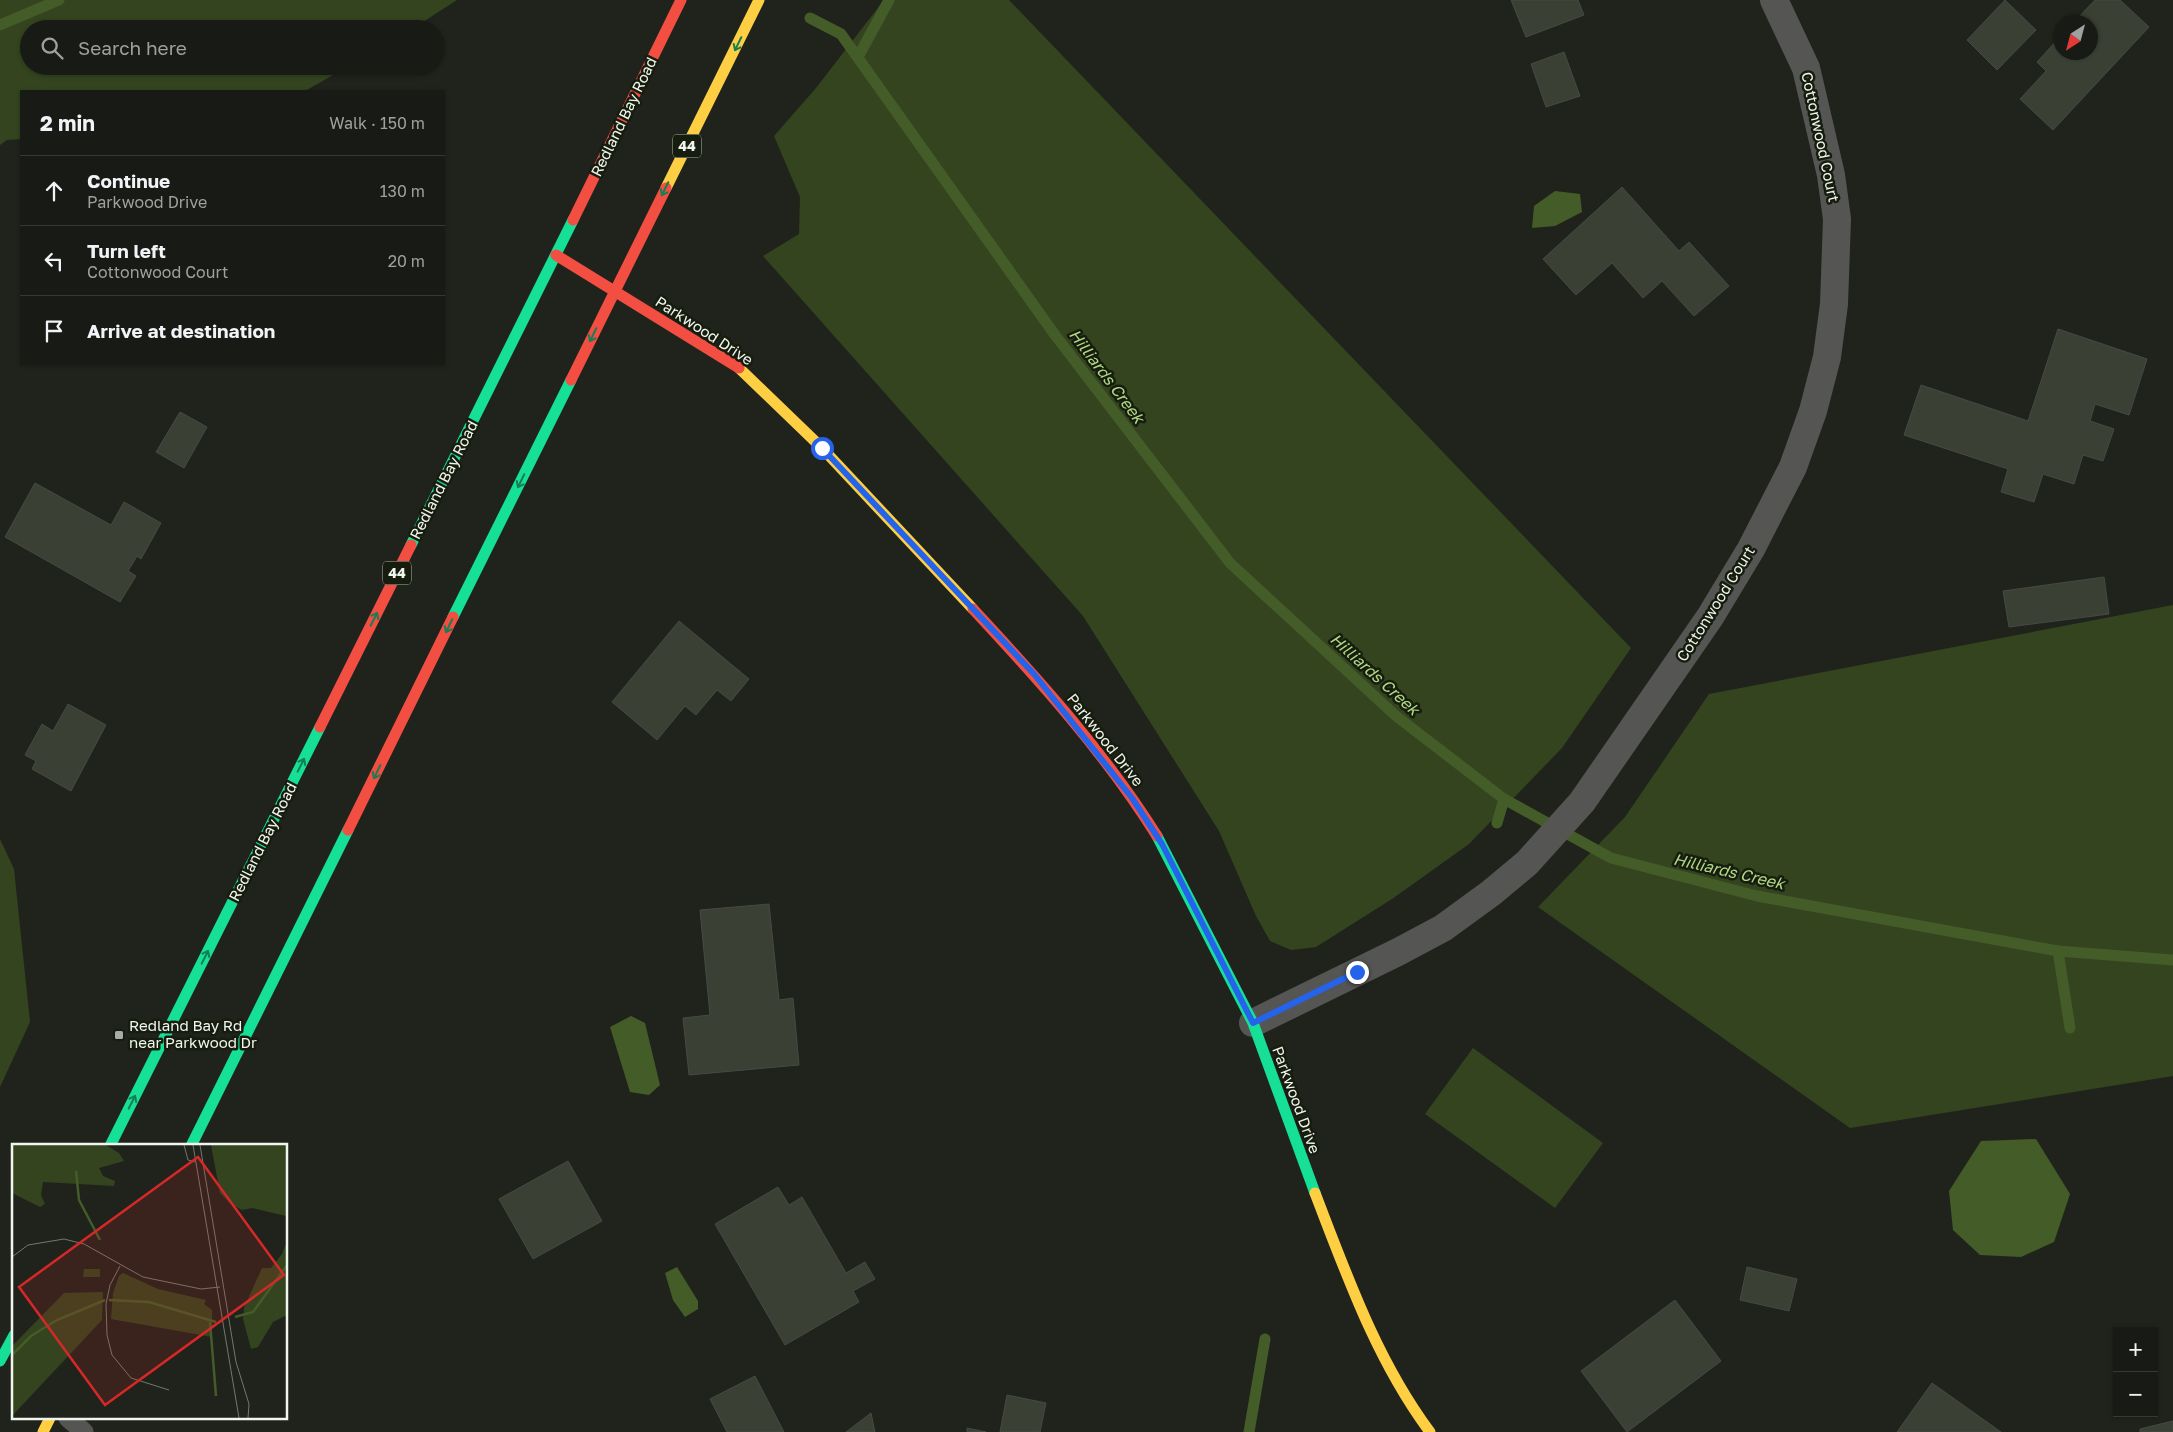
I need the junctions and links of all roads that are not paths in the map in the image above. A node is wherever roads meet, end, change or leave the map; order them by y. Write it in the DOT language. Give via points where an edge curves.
graph roads {
  1 [pos="681,0"];
  2 [pos="759,0"];
  3 [pos="1774,0"];
  4 [pos="556,255"];
  5 [pos="615,291"];
  6 [pos="1253,1023"];
  7 [pos="111,1144"];
  8 [pos="192,1144"];
  9 [pos="12,1339"];
  10 [pos="0,1362"];
  11 [pos="49,1420"];
  12 [pos="70,1420"];
  13 [pos="42,1432"];
  14 [pos="84,1432"];
  15 [pos="1430,1432"];
  1 -- 4 [label="main road, Redland Bay Road / 44"];
  2 -- 5 [label="main road, 44, one-way"];
  3 -- 6 [label="street, Cottonwood Court" via="1806,68 1831,175 1837,219 1837,264 1827,357 1793,467 1751,549 1710,618 1582,802 1527,863 1443,928"];
  4 -- 5 [label="main road, Parkwood Drive"];
  7 -- 4 [label="main road, Redland Bay Road / 44, one-way"];
  5 -- 6 [label="main road, Parkwood Drive" via="743,371 822,448 1034,674 1132,798 1162,844"];
  5 -- 8 [label="main road, 44, one-way"];
  6 -- 15 [label="main road, Parkwood Drive" via="1296,1146 1363,1316 1409,1404"];
  9 -- 10 [label="main road"];
  11 -- 13 [label="main road"];
  12 -- 14 [label="lane"];
}
